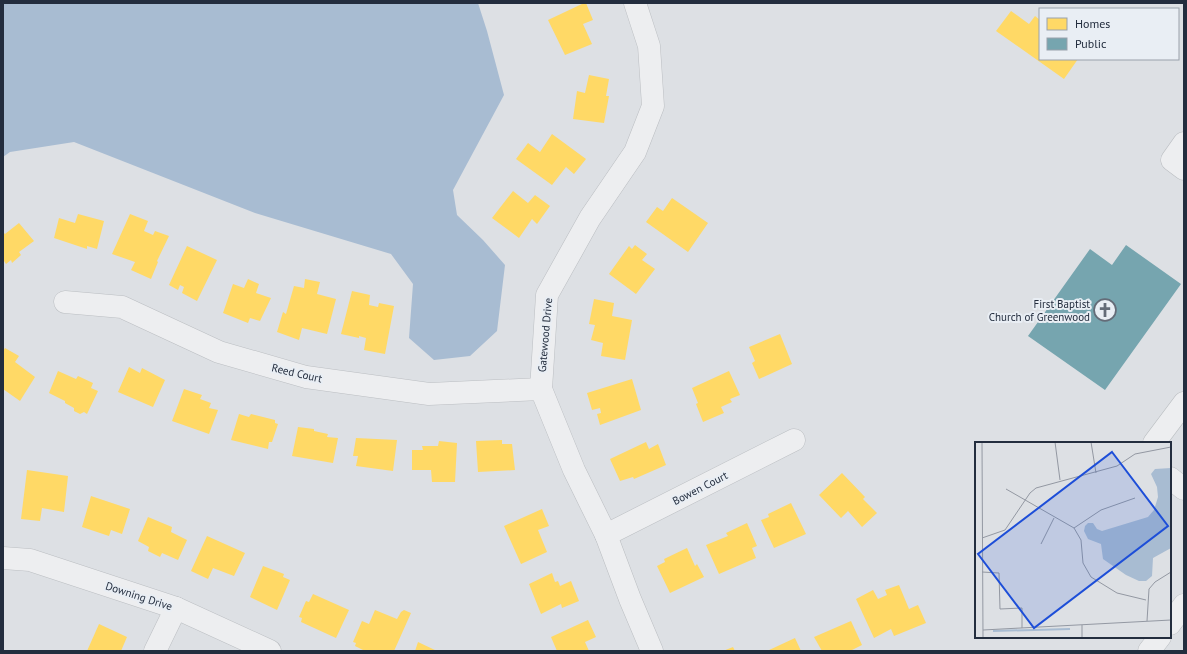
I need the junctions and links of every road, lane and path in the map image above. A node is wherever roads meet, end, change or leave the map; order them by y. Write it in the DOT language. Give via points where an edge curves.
graph roads {
  1 [pos="634,3"];
  2 [pos="1184,143"];
  3 [pos="1184,168"];
  4 [pos="65,302"];
  5 [pos="541,389"];
  6 [pos="1184,403"];
  7 [pos="794,440"];
  8 [pos="1155,442"];
  9 [pos="1171,479"];
  10 [pos="1184,489"];
  11 [pos="606,535"];
  12 [pos="3,558"];
  13 [pos="1184,605"];
  14 [pos="176,608"];
  15 [pos="1171,623"];
  16 [pos="1159,638"];
  17 [pos="155,651"];
  18 [pos="270,651"];
  19 [pos="652,651"];
  20 [pos="1149,651"];
  1 -- 5 [label="street, Gatewood Drive" via="649,46 653,106 634,152 590,218 547,295"];
  2 -- 3 [label="street" via="1172,160"];
  4 -- 5 [label="street, Reed Court" via="122,307 219,352 306,378 429,394"];
  5 -- 11 [label="street, Gatewood Drive" via="574,470"];
  6 -- 8 [label="street"];
  7 -- 11 [label="street, Bowen Court"];
  9 -- 10 [label="street"];
  11 -- 19 [label="street, Gatewood Drive"];
  12 -- 14 [label="street, Downing Drive" via="30,560"];
  13 -- 15 [label="street"];
  14 -- 17 [label="street"];
  14 -- 18 [label="street, Downing Drive"];
  16 -- 20 [label="street"];
}
